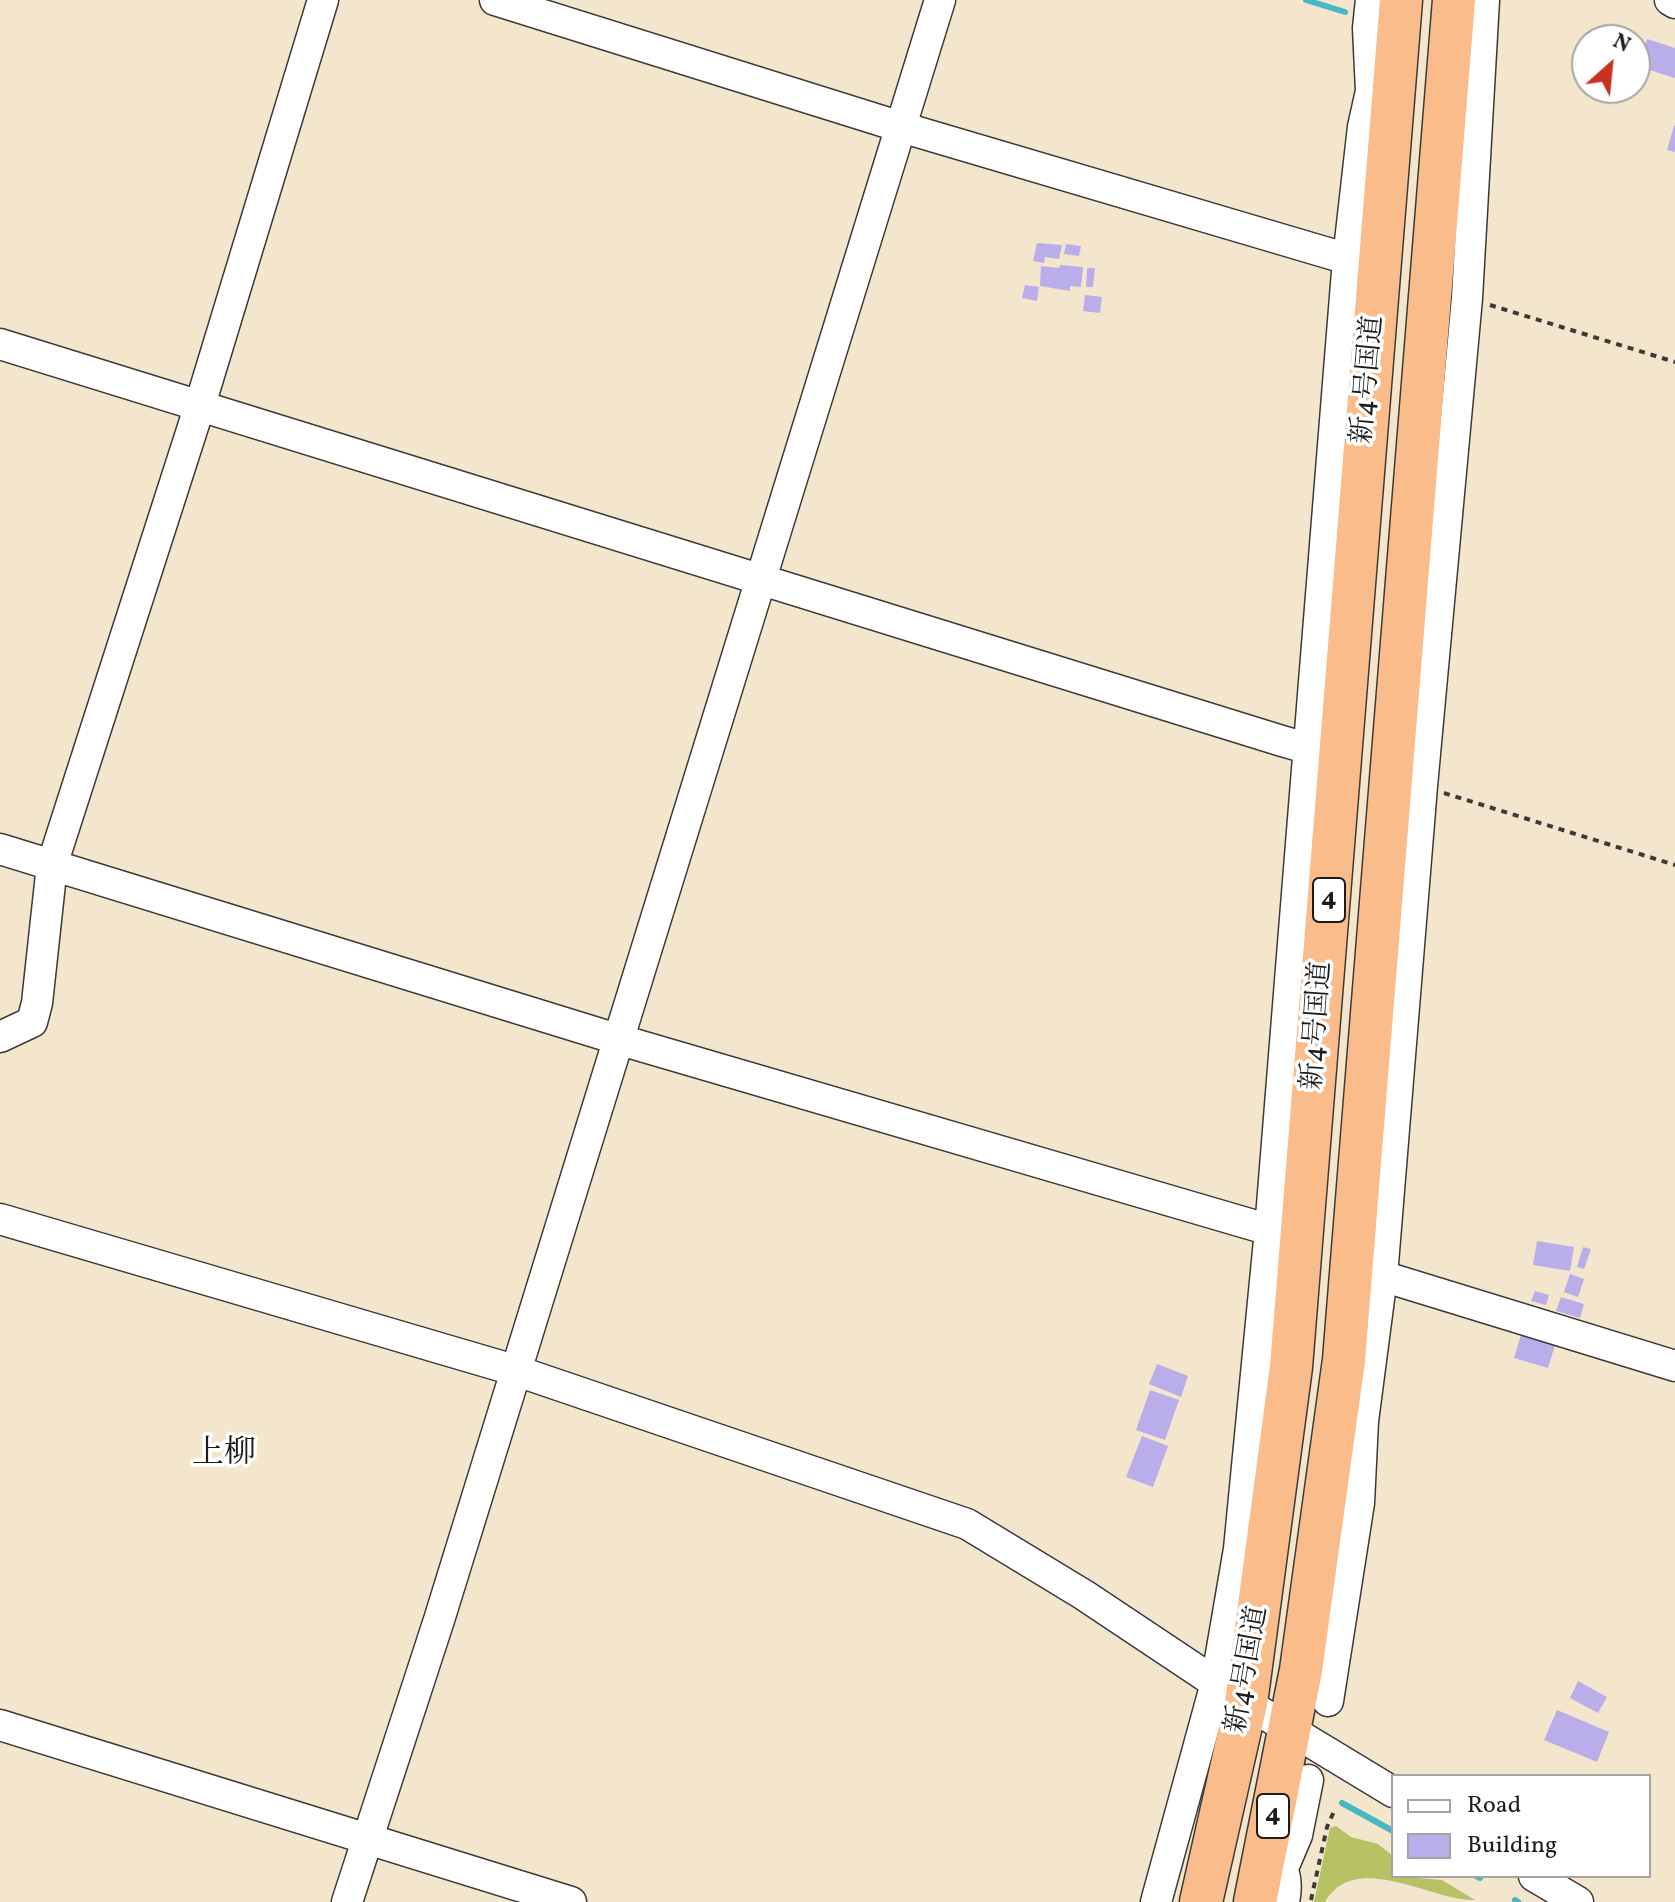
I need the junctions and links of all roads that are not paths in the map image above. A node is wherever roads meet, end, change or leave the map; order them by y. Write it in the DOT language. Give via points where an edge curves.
graph roads {
  1 [pos="323,0"];
  2 [pos="495,0"];
  3 [pos="940,0"];
  4 [pos="1371,0"];
  5 [pos="1401,0"];
  6 [pos="1454,0"];
  7 [pos="1484,0"];
  8 [pos="1670,0"];
  9 [pos="1675,3"];
  10 [pos="1382,93"];
  11 [pos="1462,96"];
  12 [pos="901,127"];
  13 [pos="1348,259"];
  14 [pos="0,344"];
  15 [pos="200,405"];
  16 [pos="760,580"];
  17 [pos="1325,750"];
  18 [pos="0,849"];
  19 [pos="52,865"];
  20 [pos="0,1037"];
  21 [pos="617,1039"];
  22 [pos="0,1219"];
  23 [pos="1270,1230"];
  24 [pos="1382,1276"];
  25 [pos="1675,1366"];
  26 [pos="514,1370"];
  27 [pos="1350,1420"];
  28 [pos="1253,1558"];
  29 [pos="1231,1693"];
  30 [pos="1328,1701"];
  31 [pos="0,1725"];
  32 [pos="1290,1730"];
  33 [pos="1308,1780"];
  34 [pos="1391,1791"];
  35 [pos="1223,1802"];
  36 [pos="369,1839"];
  37 [pos="1274,1859"];
  38 [pos="1537,1878"];
  39 [pos="347,1902"];
  40 [pos="571,1902"];
  41 [pos="1156,1902"];
  42 [pos="1184,1902"];
  43 [pos="1201,1902"];
  44 [pos="1255,1902"];
  45 [pos="1284,1902"];
  46 [pos="1578,1902"];
  1 -- 15 [label="street"];
  2 -- 12 [label="street"];
  3 -- 12 [label="street"];
  4 -- 10 [label="street" via="1368,28"];
  5 -- 10 [label="highway, 新4号国道 / 4"];
  6 -- 11 [label="highway, 新4号国道 / 4"];
  7 -- 11 [label="street"];
  8 -- 9 [label="street"];
  10 -- 13 [label="street" via="1363,127"];
  10 -- 17 [label="highway, 新4号国道 / 4"];
  11 -- 24 [label="street" via="1467,298"];
  11 -- 27 [label="highway, 新4号国道 / 4" via="1353,1267"];
  12 -- 13 [label="street"];
  12 -- 16 [label="street"];
  13 -- 17 [label="street"];
  14 -- 15 [label="street"];
  15 -- 16 [label="street"];
  15 -- 19 [label="street"];
  16 -- 17 [label="street"];
  16 -- 21 [label="street"];
  17 -- 23 [label="street"];
  17 -- 28 [label="highway, 新4号国道 / 4" via="1301,1261 1291,1367"];
  18 -- 19 [label="street"];
  19 -- 20 [label="street" via="32,1022"];
  19 -- 21 [label="street"];
  21 -- 23 [label="street"];
  21 -- 26 [label="street"];
  22 -- 26 [label="street"];
  23 -- 28 [label="street"];
  24 -- 25 [label="street"];
  24 -- 27 [label="street"];
  26 -- 29 [label="street" via="967,1524"];
  26 -- 36 [label="street"];
  27 -- 30 [label="street" via="1359,1503"];
  27 -- 32 [label="highway, 新4号国道 / 4"];
  28 -- 29 [label="highway, 新4号国道 / 4"];
  29 -- 32 [label="street"];
  29 -- 35 [label="highway, 新4号国道 / 4"];
  29 -- 41 [label="street"];
  31 -- 36 [label="street"];
  32 -- 34 [label="street"];
  32 -- 37 [label="highway, 新4号国道 / 4"];
  33 -- 37 [label="street" via="1297,1835"];
  35 -- 42 [label="street"];
  35 -- 43 [label="highway, 新4号国道 / 4"];
  36 -- 39 [label="street"];
  36 -- 40 [label="street"];
  37 -- 44 [label="highway, 新4号国道 / 4"];
  37 -- 45 [label="street" via="1286,1889"];
  38 -- 46 [label="street"];
}
